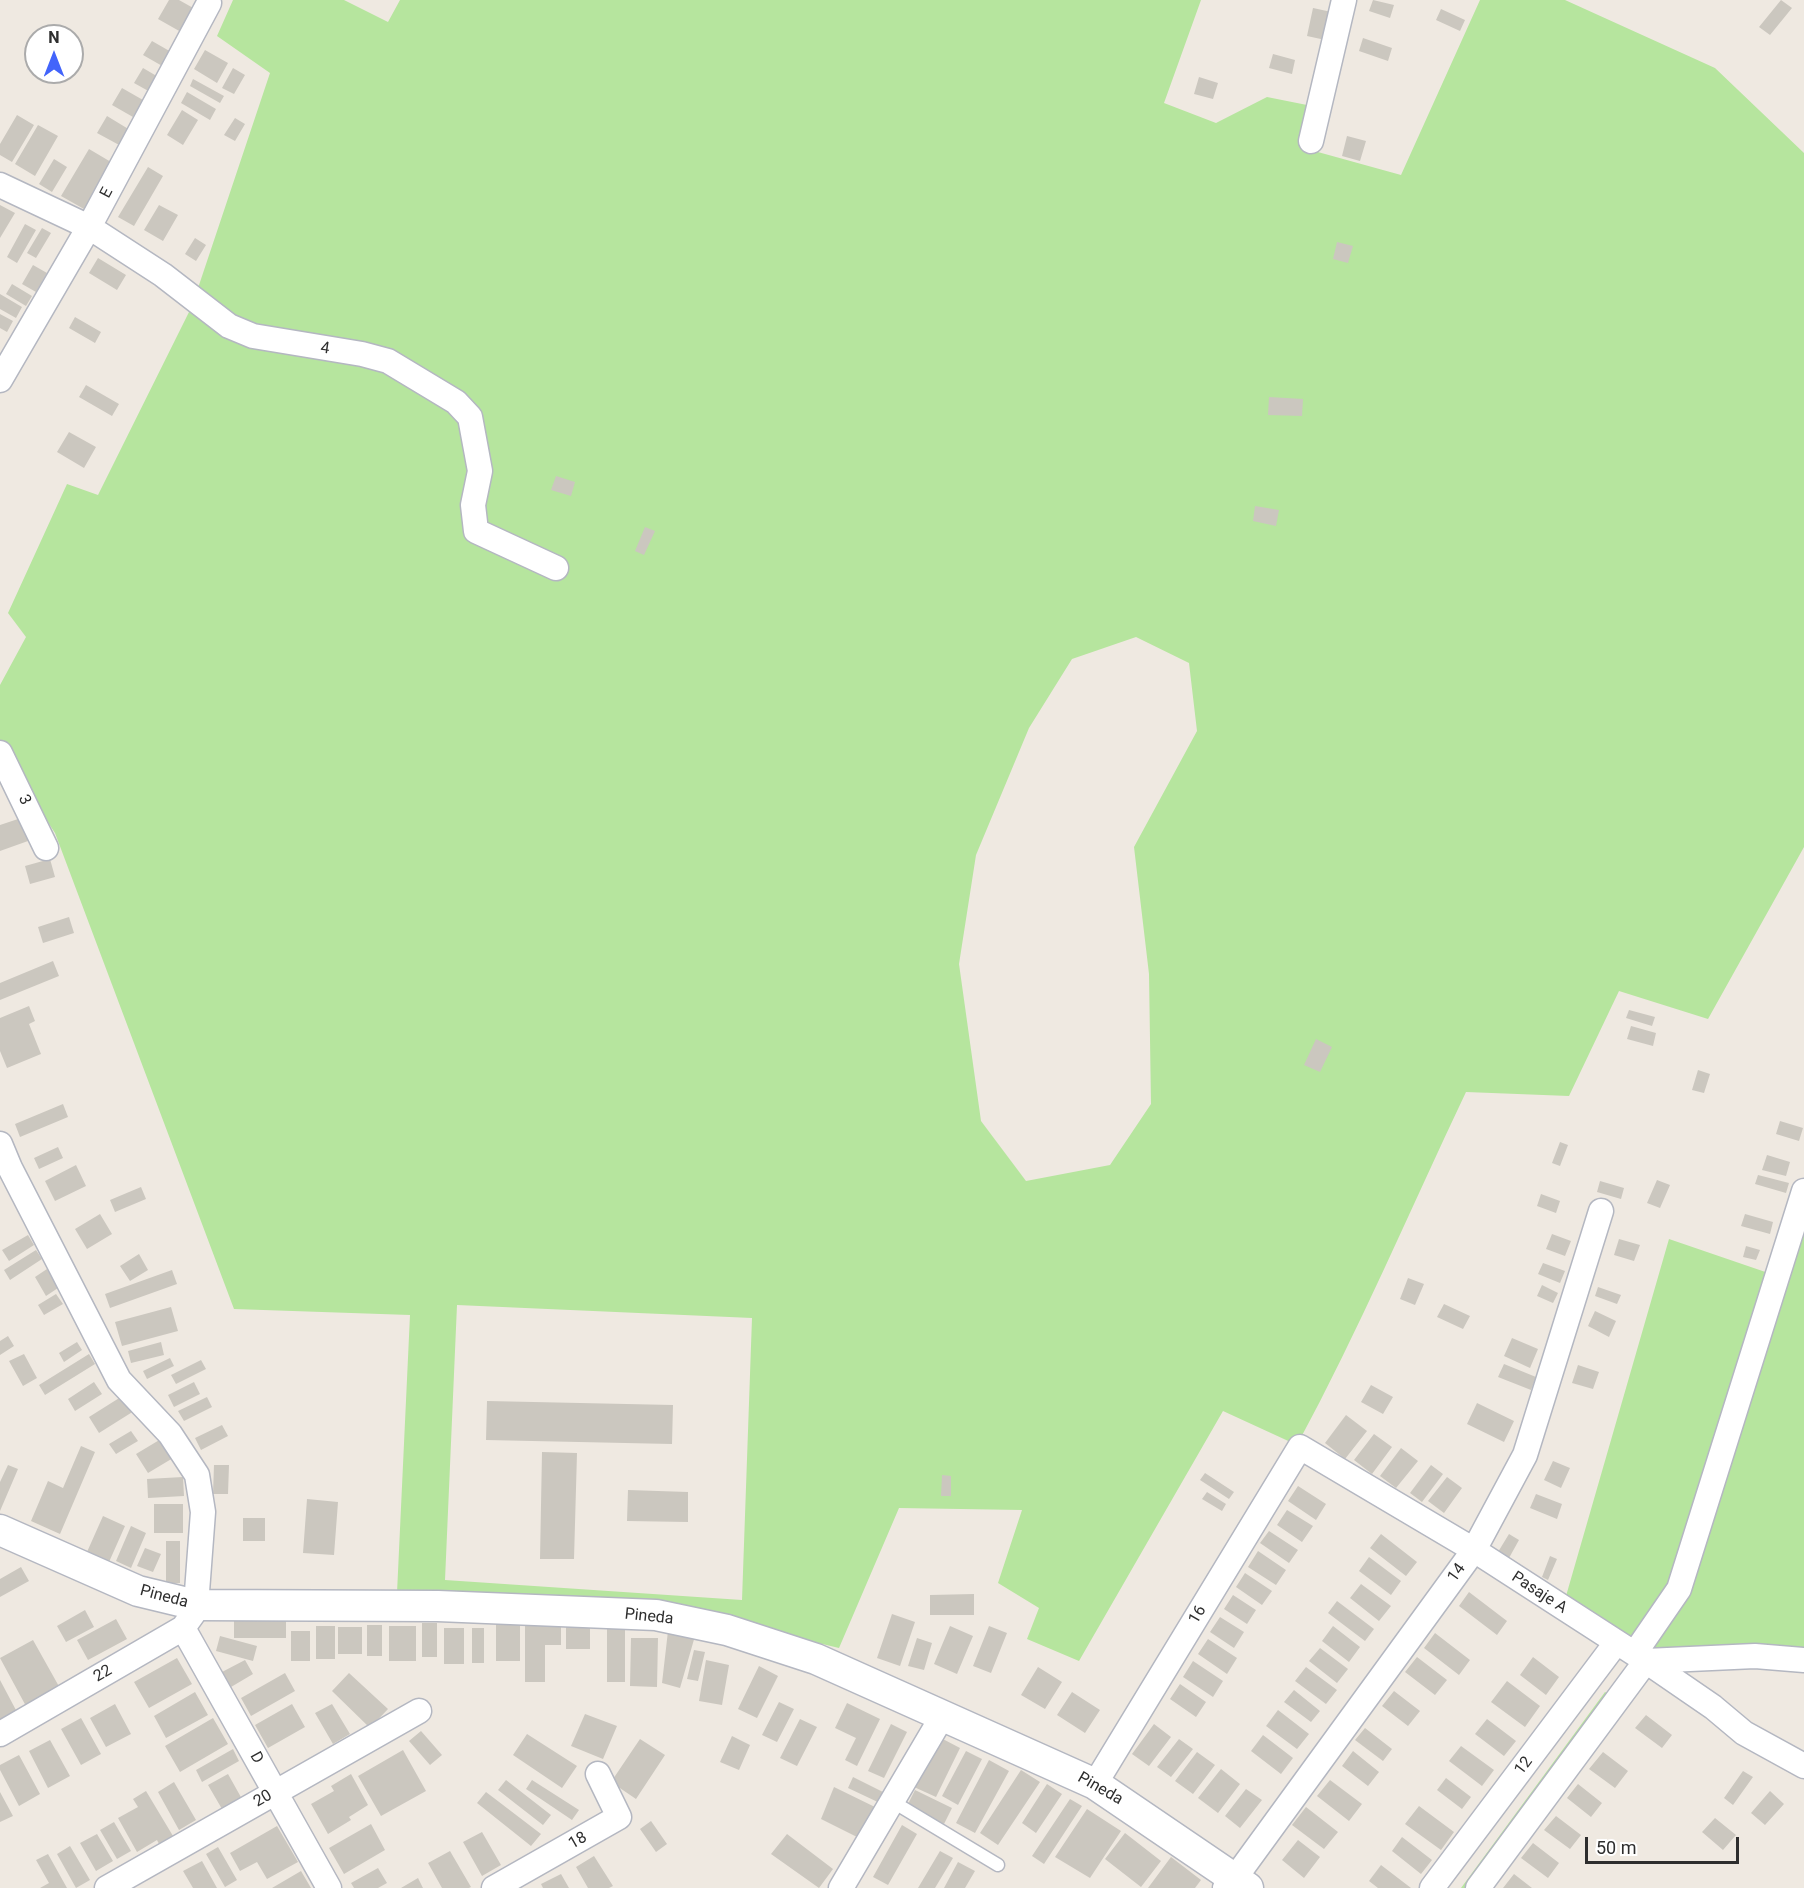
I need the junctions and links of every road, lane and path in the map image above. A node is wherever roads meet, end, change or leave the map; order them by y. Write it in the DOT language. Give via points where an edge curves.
graph roads {
  1 [pos="1344,0"];
  2 [pos="209,3"];
  3 [pos="1311,141"];
  4 [pos="0,185"];
  5 [pos="89,227"];
  6 [pos="0,380"];
  7 [pos="556,568"];
  8 [pos="0,753"];
  9 [pos="46,848"];
  10 [pos="0,1144"];
  11 [pos="5,1166"];
  12 [pos="1804,1191"];
  13 [pos="1601,1211"];
  14 [pos="1300,1447"];
  15 [pos="0,1530"];
  16 [pos="1473,1550"];
  17 [pos="189,1617"];
  18 [pos="1632,1652"];
  19 [pos="1802,1667"];
  20 [pos="419,1711"];
  21 [pos="942,1715"];
  22 [pos="0,1734"];
  23 [pos="1804,1766"];
  24 [pos="598,1774"];
  25 [pos="1095,1784"];
  26 [pos="276,1792"];
  27 [pos="890,1800"];
  28 [pos="998,1865"];
  29 [pos="1236,1885"];
  30 [pos="107,1888"];
  31 [pos="329,1888"];
  32 [pos="494,1888"];
  33 [pos="841,1888"];
  34 [pos="1432,1888"];
  35 [pos="1478,1888"];
  1 -- 3 [label="street"];
  2 -- 5 [label="street, E"];
  4 -- 5 [label="street, 4"];
  5 -- 6 [label="street, E"];
  5 -- 7 [label="street, 4" via="163,275 229,326 254,336 388,361 456,402 470,417 480,471 473,505 476,531"];
  8 -- 9 [label="street, 3"];
  10 -- 11 [label="street"];
  11 -- 17 [label="street" via="119,1380 170,1434 197,1475 203,1512"];
  12 -- 18 [label="street" via="1678,1589"];
  13 -- 16 [label="street, 14" via="1525,1455"];
  14 -- 16 [label="street, Pasaje A"];
  14 -- 25 [label="street, 16"];
  15 -- 17 [label="street, Pineda"];
  16 -- 18 [label="street, Pasaje A"];
  16 -- 29 [label="street, 14"];
  17 -- 21 [label="street, Pineda" via="438,1606 656,1615 727,1630 816,1659"];
  17 -- 22 [label="street, 22"];
  17 -- 26 [label="street, D"];
  18 -- 19 [label="street" via="1755,1656"];
  18 -- 23 [label="street, Pasaje A" via="1744,1733"];
  18 -- 34 [label="street, 12"];
  18 -- 35 [label="street"];
  20 -- 26 [label="street, 20"];
  21 -- 25 [label="street, Pineda"];
  21 -- 27 [label="street"];
  24 -- 32 [label="street, 18" via="619,1817"];
  25 -- 29 [label="street, Pineda"];
  26 -- 30 [label="street, 20"];
  26 -- 31 [label="street, D"];
  27 -- 28 [label="lane"];
  27 -- 33 [label="street"];
}
